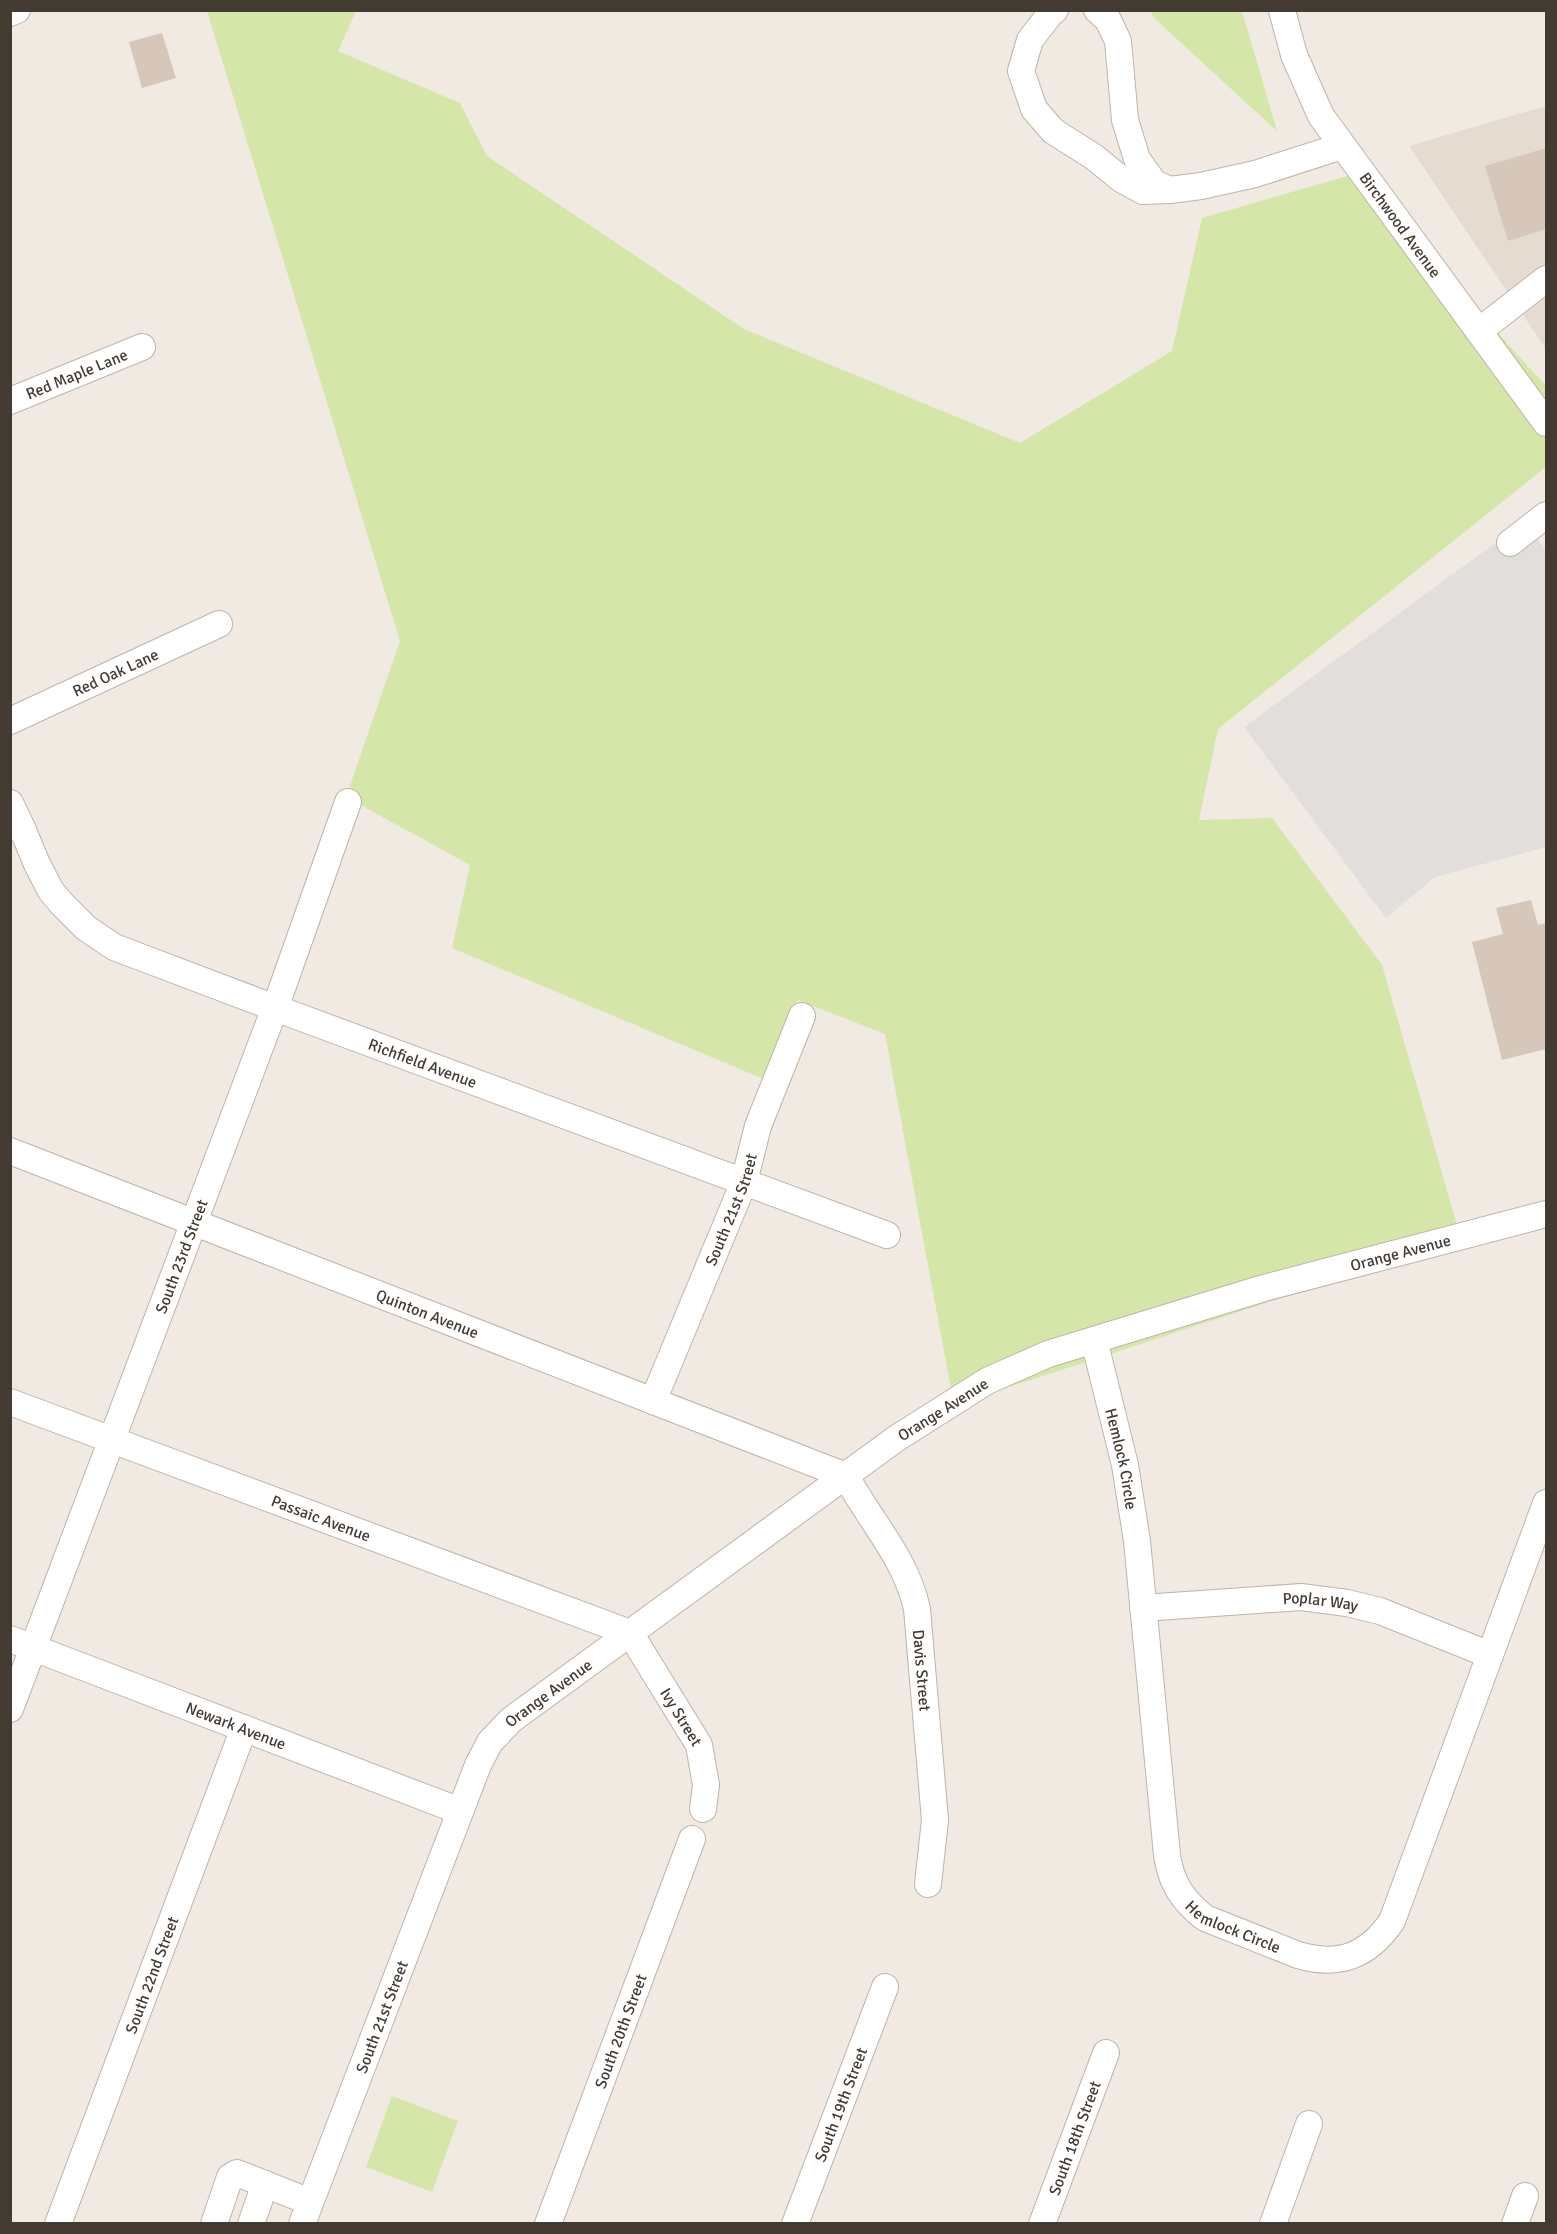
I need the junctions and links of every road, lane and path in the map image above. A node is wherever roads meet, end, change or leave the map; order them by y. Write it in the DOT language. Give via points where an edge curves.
graph roads {
  1 [pos="17,10"];
  2 [pos="1056,10"];
  3 [pos="1097,10"];
  4 [pos="1282,10"];
  5 [pos="10,13"];
  6 [pos="1342,146"];
  7 [pos="1170,190"];
  8 [pos="1546,279"];
  9 [pos="1479,331"];
  10 [pos="142,347"];
  11 [pos="10,401"];
  12 [pos="1546,423"];
  13 [pos="1546,515"];
  14 [pos="1510,543"];
  15 [pos="219,624"];
  16 [pos="10,721"];
  17 [pos="348,802"];
  18 [pos="10,803"];
  19 [pos="16,828"];
  20 [pos="275,1008"];
  21 [pos="802,1016"];
  22 [pos="10,1151"];
  23 [pos="744,1182"];
  24 [pos="1546,1214"];
  25 [pos="194,1223"];
  26 [pos="887,1235"];
  27 [pos="1094,1340"];
  28 [pos="653,1401"];
  29 [pos="10,1402"];
  30 [pos="112,1440"];
  31 [pos="846,1476"];
  32 [pos="1546,1503"];
  33 [pos="1143,1608"];
  34 [pos="630,1633"];
  35 [pos="22,1643"];
  36 [pos="1490,1654"];
  37 [pos="10,1709"];
  38 [pos="244,1728"];
  39 [pos="703,1809"];
  40 [pos="460,1811"];
  41 [pos="692,1839"];
  42 [pos="928,1884"];
  43 [pos="885,1987"];
  44 [pos="1106,2053"];
  45 [pos="1309,2124"];
  46 [pos="265,2184"];
  47 [pos="1525,2196"];
  48 [pos="306,2213"];
  49 [pos="58,2223"];
  50 [pos="214,2223"];
  51 [pos="251,2223"];
  52 [pos="548,2223"];
  53 [pos="795,2223"];
  54 [pos="1042,2223"];
  55 [pos="1274,2223"];
  56 [pos="1515,2223"];
  1 -- 5 [label="street"];
  2 -- 7 [label="street" via="1030,40 1021,71 1034,109 1053,131 1121,179 1143,191"];
  3 -- 7 [label="street" via="1108,20 1118,41 1125,120 1137,159 1154,183"];
  4 -- 6 [label="street, Birchwood Avenue" via="1294,55 1321,116"];
  6 -- 7 [label="street" via="1255,174"];
  6 -- 9 [label="street, Birchwood Avenue"];
  8 -- 9 [label="street"];
  9 -- 12 [label="street, Birchwood Avenue"];
  10 -- 11 [label="street, Red Maple Lane"];
  13 -- 14 [label="street"];
  15 -- 16 [label="street, Red Oak Lane"];
  17 -- 20 [label="street, South 23rd Street"];
  18 -- 19 [label="street, Richfield Avenue"];
  19 -- 20 [label="street, Richfield Avenue" via="51,891 73,917 100,938"];
  20 -- 23 [label="street, Richfield Avenue"];
  20 -- 25 [label="street, South 23rd Street"];
  21 -- 23 [label="street, South 21st Street" via="758,1126"];
  22 -- 25 [label="street, Quinton Avenue"];
  23 -- 26 [label="street, Richfield Avenue"];
  23 -- 28 [label="street, South 21st Street"];
  24 -- 27 [label="street, Orange Avenue" via="1263,1288"];
  25 -- 28 [label="street, Quinton Avenue"];
  25 -- 30 [label="street, South 23rd Street"];
  27 -- 31 [label="street, Orange Avenue" via="1048,1354 987,1381 897,1438"];
  27 -- 33 [label="street, Hemlock Circle" via="1125,1465"];
  28 -- 31 [label="street, Quinton Avenue"];
  29 -- 30 [label="street, Passaic Avenue"];
  30 -- 34 [label="street, Passaic Avenue"];
  30 -- 35 [label="street, South 23rd Street"];
  31 -- 34 [label="street, Orange Avenue"];
  31 -- 42 [label="street, Davis Street" via="903,1566 917,1609 935,1820"];
  32 -- 36 [label="street, Hemlock Circle"];
  33 -- 36 [label="street, Poplar Way" via="1301,1597 1347,1603"];
  33 -- 36 [label="street, Hemlock Circle" via="1167,1855 1173,1881 1192,1908 1205,1918 1314,1959 1359,1953 1378,1939 1392,1921"];
  34 -- 39 [label="street, Ivy Street" via="699,1745 706,1785"];
  34 -- 40 [label="street, Orange Avenue" via="512,1720 490,1742"];
  35 -- 37 [label="street, South 23rd Street"];
  35 -- 38 [label="street, Newark Avenue"];
  38 -- 40 [label="street, Newark Avenue"];
  38 -- 49 [label="street, South 22nd Street"];
  40 -- 48 [label="street, South 21st Street"];
  41 -- 52 [label="street, South 20th Street"];
  43 -- 53 [label="street, South 19th Street"];
  44 -- 54 [label="street, South 18th Street"];
  45 -- 55 [label="street"];
  46 -- 48 [label="street"];
  46 -- 50 [label="street" via="237,2173 230,2177"];
  46 -- 51 [label="street"];
  47 -- 56 [label="street"];
}
